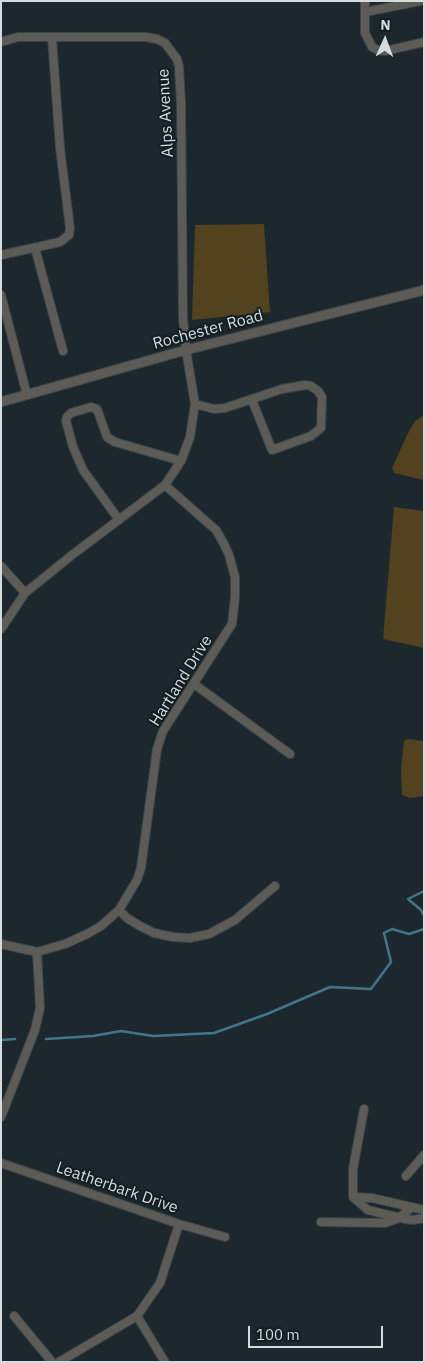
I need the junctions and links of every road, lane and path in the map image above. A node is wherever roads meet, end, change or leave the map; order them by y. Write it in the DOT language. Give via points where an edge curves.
graph roads {
  1 [pos="365,1"];
  2 [pos="420,1"];
  3 [pos="405,3"];
  4 [pos="365,12"];
  5 [pos="52,38"];
  6 [pos="1,42"];
  7 [pos="424,42"];
  8 [pos="36,248"];
  9 [pos="1,256"];
  10 [pos="424,290"];
  11 [pos="1,296"];
  12 [pos="2,304"];
  13 [pos="186,350"];
  14 [pos="63,351"];
  15 [pos="27,396"];
  16 [pos="252,400"];
  17 [pos="1,402"];
  18 [pos="195,404"];
  19 [pos="181,461"];
  20 [pos="164,485"];
  21 [pos="119,520"];
  22 [pos="1,566"];
  23 [pos="24,593"];
  24 [pos="1,629"];
  25 [pos="194,684"];
  26 [pos="290,754"];
  27 [pos="275,886"];
  28 [pos="119,910"];
  29 [pos="1,944"];
  30 [pos="37,952"];
  31 [pos="364,1109"];
  32 [pos="1,1117"];
  33 [pos="424,1155"];
  34 [pos="1,1163"];
  35 [pos="406,1176"];
  36 [pos="353,1197"];
  37 [pos="412,1207"];
  38 [pos="424,1210"];
  39 [pos="399,1218"];
  40 [pos="424,1218"];
  41 [pos="321,1222"];
  42 [pos="180,1224"];
  43 [pos="225,1237"];
  44 [pos="14,1316"];
  45 [pos="136,1316"];
  46 [pos="52,1362"];
  47 [pos="59,1362"];
  48 [pos="165,1362"];
  1 -- 4 [label="street"];
  2 -- 3 [label="street"];
  3 -- 4 [label="street"];
  4 -- 7 [label="street" via="366,33 372,47 385,51"];
  5 -- 6 [label="street, Alps Avenue" via="18,38"];
  5 -- 8 [label="street" via="70,228 69,235 60,242"];
  5 -- 13 [label="street, Alps Avenue" via="146,36 165,43 176,59 181,103"];
  8 -- 9 [label="street"];
  8 -- 14 [label="street"];
  10 -- 13 [label="street, Rochester Road"];
  11 -- 12 [label="street"];
  12 -- 15 [label="street"];
  13 -- 15 [label="street, Rochester Road"];
  13 -- 18 [label="street, Alps Avenue"];
  15 -- 17 [label="street, Rochester Road"];
  16 -- 16 [label="street" via="294,387 311,386 322,398 321,428 311,436 272,450"];
  16 -- 18 [label="street" via="214,409"];
  18 -- 19 [label="street, Alps Avenue" via="190,437"];
  19 -- 20 [label="street, Alps Avenue"];
  19 -- 21 [label="street" via="115,442 107,437 97,409 71,413 66,421 72,446 84,470"];
  20 -- 21 [label="street, Alps Avenue"];
  20 -- 25 [label="street, Hartland Drive" via="216,530 235,576 232,624"];
  21 -- 23 [label="street, Alps Avenue"];
  22 -- 23 [label="street"];
  23 -- 24 [label="street, Alps Avenue"];
  25 -- 26 [label="street"];
  25 -- 28 [label="street, Hartland Drive" via="162,731 156,749 141,868"];
  27 -- 28 [label="street" via="235,920 209,934 190,938 154,933"];
  28 -- 30 [label="street, Hartland Drive" via="88,934"];
  29 -- 30 [label="street"];
  30 -- 32 [label="street" via="40,1008"];
  31 -- 36 [label="street" via="353,1169"];
  33 -- 35 [label="street"];
  34 -- 42 [label="street, Leatherbark Drive"];
  36 -- 37 [label="street"];
  36 -- 39 [label="street" via="368,1210"];
  37 -- 38 [label="street"];
  37 -- 39 [label="street"];
  39 -- 40 [label="street"];
  39 -- 41 [label="street" via="378,1224"];
  42 -- 43 [label="street, Leatherbark Drive"];
  42 -- 45 [label="street" via="160,1283"];
  44 -- 46 [label="street"];
  45 -- 47 [label="street"];
  45 -- 48 [label="street"];
}
